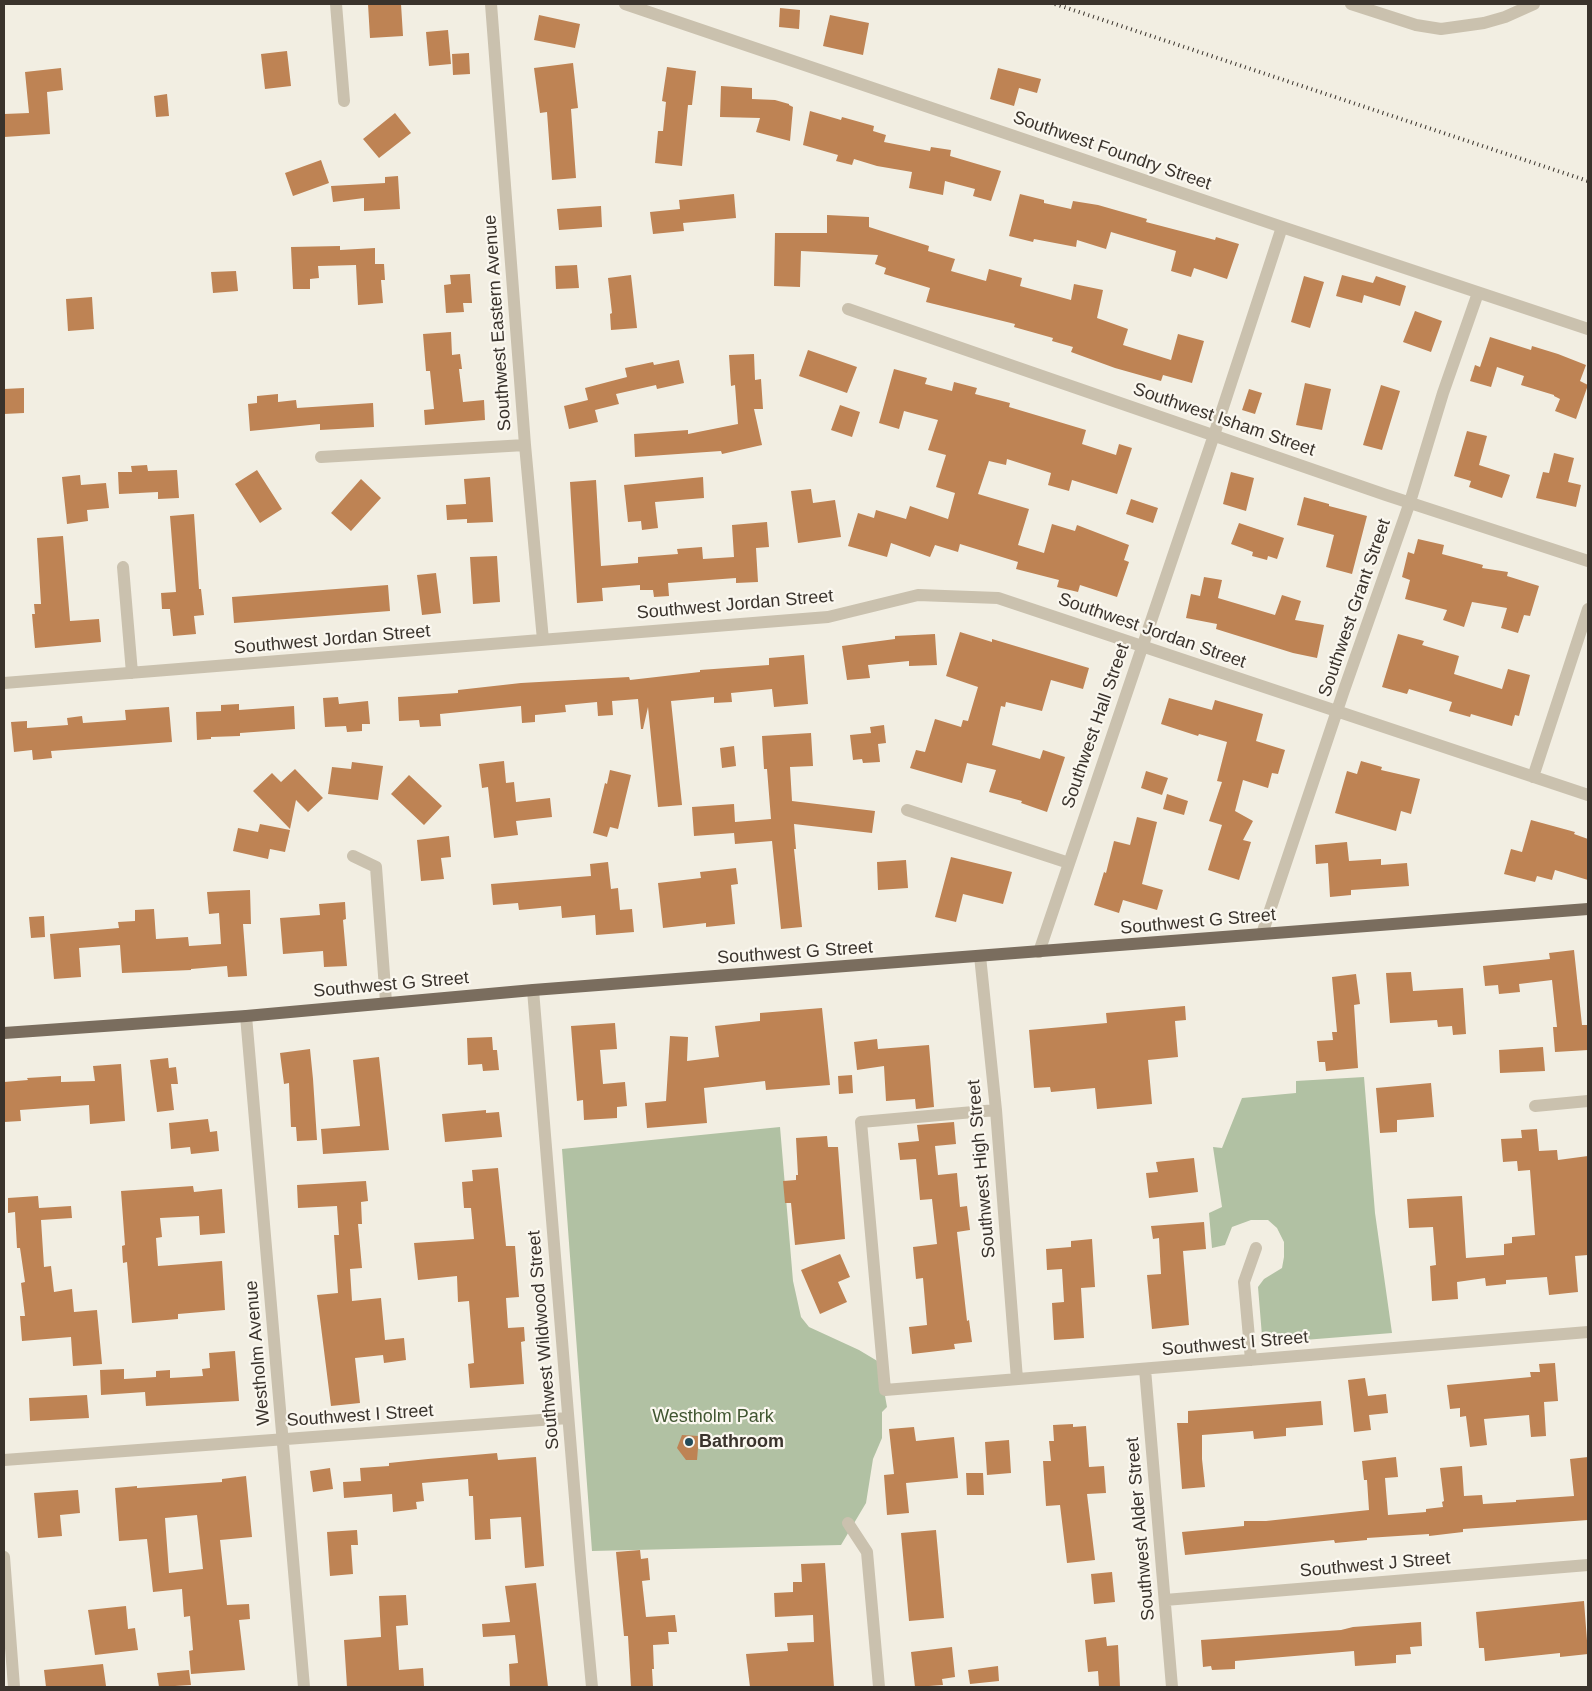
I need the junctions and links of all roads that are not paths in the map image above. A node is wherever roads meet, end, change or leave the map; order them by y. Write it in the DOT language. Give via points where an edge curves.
graph roads {
  1 [pos="336,4"];
  2 [pos="491,4"];
  3 [pos="625,4"];
  4 [pos="1351,4"];
  5 [pos="1534,4"];
  6 [pos="344,101"];
  7 [pos="1282,227"];
  8 [pos="1478,293"];
  9 [pos="848,309"];
  10 [pos="1588,329"];
  11 [pos="1214,435"];
  12 [pos="525,445"];
  13 [pos="321,457"];
  14 [pos="1410,502"];
  15 [pos="1588,561"];
  16 [pos="123,567"];
  17 [pos="1588,609"];
  18 [pos="543,640"];
  19 [pos="1142,646"];
  20 [pos="132,673"];
  21 [pos="4,683"];
  22 [pos="1337,712"];
  23 [pos="1534,776"];
  24 [pos="1588,795"];
  25 [pos="907,810"];
  26 [pos="353,856"];
  27 [pos="1069,863"];
  28 [pos="1588,909"];
  29 [pos="1262,934"];
  30 [pos="1039,952"];
  31 [pos="980,956"];
  32 [pos="533,990"];
  33 [pos="386,1002"];
  34 [pos="246,1016"];
  35 [pos="4,1033"];
  36 [pos="1588,1101"];
  37 [pos="1535,1106"];
  38 [pos="996,1110"];
  39 [pos="1256,1248"];
  40 [pos="1588,1332"];
  41 [pos="1251,1360"];
  42 [pos="1145,1369"];
  43 [pos="1017,1379"];
  44 [pos="568,1418"];
  45 [pos="282,1439"];
  46 [pos="4,1460"];
  47 [pos="848,1523"];
  48 [pos="4,1556"];
  49 [pos="1588,1565"];
  50 [pos="1165,1600"];
  51 [pos="7,1648"];
  52 [pos="14,1687"];
  53 [pos="304,1687"];
  54 [pos="592,1687"];
  55 [pos="878,1687"];
  56 [pos="1172,1687"];
  1 -- 6 [label="street"];
  2 -- 12 [label="street, Southwest Eastern Avenue"];
  3 -- 7 [label="street, Southwest Foundry Street"];
  4 -- 5 [label="street" via="1416,25 1441,29 1484,23"];
  7 -- 8 [label="street, Southwest Foundry Street"];
  7 -- 11 [label="street, Southwest Hall Street"];
  8 -- 10 [label="street, Southwest Foundry Street"];
  8 -- 14 [label="street, Southwest Grant Street"];
  9 -- 11 [label="street, Southwest Isham Street"];
  11 -- 14 [label="street, Southwest Isham Street"];
  11 -- 19 [label="street, Southwest Hall Street"];
  12 -- 13 [label="street"];
  12 -- 18 [label="street, Southwest Eastern Avenue"];
  14 -- 15 [label="street, Southwest Isham Street"];
  14 -- 22 [label="street, Southwest Grant Street"];
  16 -- 20 [label="street"];
  17 -- 23 [label="street"];
  18 -- 19 [label="street, Southwest Jordan Street" via="828,616 918,595 998,598"];
  18 -- 20 [label="street, Southwest Jordan Street"];
  19 -- 22 [label="street, Southwest Jordan Street"];
  19 -- 27 [label="street, Southwest Hall Street"];
  20 -- 21 [label="street, Southwest Jordan Street"];
  22 -- 23 [label="street, Southwest Jordan Street"];
  22 -- 29 [label="street, Southwest Grant Street"];
  23 -- 24 [label="street, Southwest Jordan Street"];
  25 -- 27 [label="street"];
  26 -- 33 [label="street" via="376,867"];
  27 -- 30 [label="street, Southwest Hall Street"];
  28 -- 29 [label="main road, Southwest G Street"];
  29 -- 30 [label="main road, Southwest G Street"];
  30 -- 31 [label="main road, Southwest G Street"];
  31 -- 32 [label="main road, Southwest G Street"];
  31 -- 38 [label="street, Southwest High Street"];
  32 -- 33 [label="main road, Southwest G Street"];
  32 -- 44 [label="street, Southwest Wildwood Street"];
  33 -- 34 [label="main road, Southwest G Street"];
  34 -- 35 [label="main road, Southwest G Street"];
  34 -- 45 [label="street, Westholm Avenue"];
  36 -- 37 [label="street"];
  38 -- 43 [label="street, Southwest High Street"];
  38 -- 43 [label="street, Southwest I Street" via="862,1122 884,1390"];
  39 -- 41 [label="street" via="1244,1282"];
  40 -- 41 [label="street, Southwest I Street"];
  41 -- 42 [label="street, Southwest I Street"];
  42 -- 43 [label="street, Southwest I Street"];
  42 -- 50 [label="street, Southwest Alder Street"];
  44 -- 45 [label="street, Southwest I Street"];
  44 -- 54 [label="street, Southwest Wildwood Street"];
  45 -- 46 [label="street, Southwest I Street"];
  45 -- 53 [label="street, Westholm Avenue"];
  47 -- 55 [label="street" via="867,1552"];
  48 -- 51 [label="street"];
  49 -- 50 [label="street, Southwest J Street"];
  50 -- 56 [label="street, Southwest Alder Street"];
  51 -- 52 [label="street"];
}
